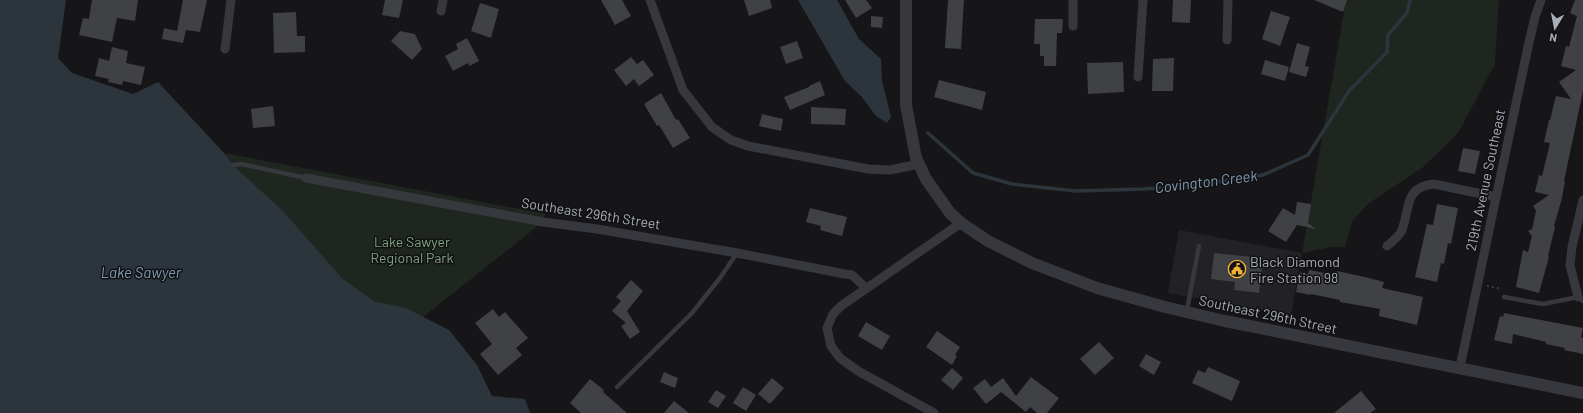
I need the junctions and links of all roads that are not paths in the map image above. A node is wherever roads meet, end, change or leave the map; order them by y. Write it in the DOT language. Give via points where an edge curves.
graph roads {
  1 [pos="231,0"];
  2 [pos="443,0"];
  3 [pos="650,0"];
  4 [pos="906,0"];
  5 [pos="1073,0"];
  6 [pos="1143,0"];
  7 [pos="1228,0"];
  8 [pos="1541,0"];
  9 [pos="442,11"];
  10 [pos="1073,26"];
  11 [pos="1227,40"];
  12 [pos="225,49"];
  13 [pos="1138,77"];
  14 [pos="919,164"];
  15 [pos="233,165"];
  16 [pos="306,178"];
  17 [pos="1496,197"];
  18 [pos="1583,200"];
  19 [pos="960,223"];
  20 [pos="1199,246"];
  21 [pos="1387,246"];
  22 [pos="737,253"];
  23 [pos="866,288"];
  24 [pos="1504,297"];
  25 [pos="1581,299"];
  26 [pos="1187,312"];
  27 [pos="1460,367"];
  28 [pos="617,387"];
  29 [pos="1583,393"];
  30 [pos="934,413"];
  1 -- 12 [label="street"];
  2 -- 9 [label="street"];
  3 -- 14 [label="street" via="683,90 712,126 731,140 748,146 868,169 890,170"];
  4 -- 14 [label="street, Southeast 296th Street" via="906,105"];
  5 -- 10 [label="street"];
  6 -- 13 [label="street"];
  7 -- 11 [label="street"];
  8 -- 17 [label="street, 219th Avenue Southeast" via="1533,24"];
  14 -- 19 [label="street, Southeast 296th Street" via="935,194"];
  15 -- 16 [label="lane" via="241,164"];
  16 -- 22 [label="street, Southeast 296th Street" via="543,222"];
  17 -- 21 [label="street" via="1434,184 1418,188 1411,197 1401,232"];
  17 -- 27 [label="street, 219th Avenue Southeast"];
  18 -- 25 [label="street" via="1570,265"];
  19 -- 23 [label="street"];
  19 -- 26 [label="street, Southeast 296th Street" via="988,241 1032,263 1097,288"];
  20 -- 26 [label="lane"];
  22 -- 23 [label="street, Southeast 296th Street" via="852,275"];
  22 -- 28 [label="lane" via="692,314"];
  23 -- 30 [label="street" via="841,306 831,318 827,328 830,346 840,358 858,371"];
  24 -- 25 [label="lane" via="1543,304"];
  26 -- 27 [label="street, Southeast 296th Street"];
  27 -- 29 [label="street, Southeast 296th Street"];
}
